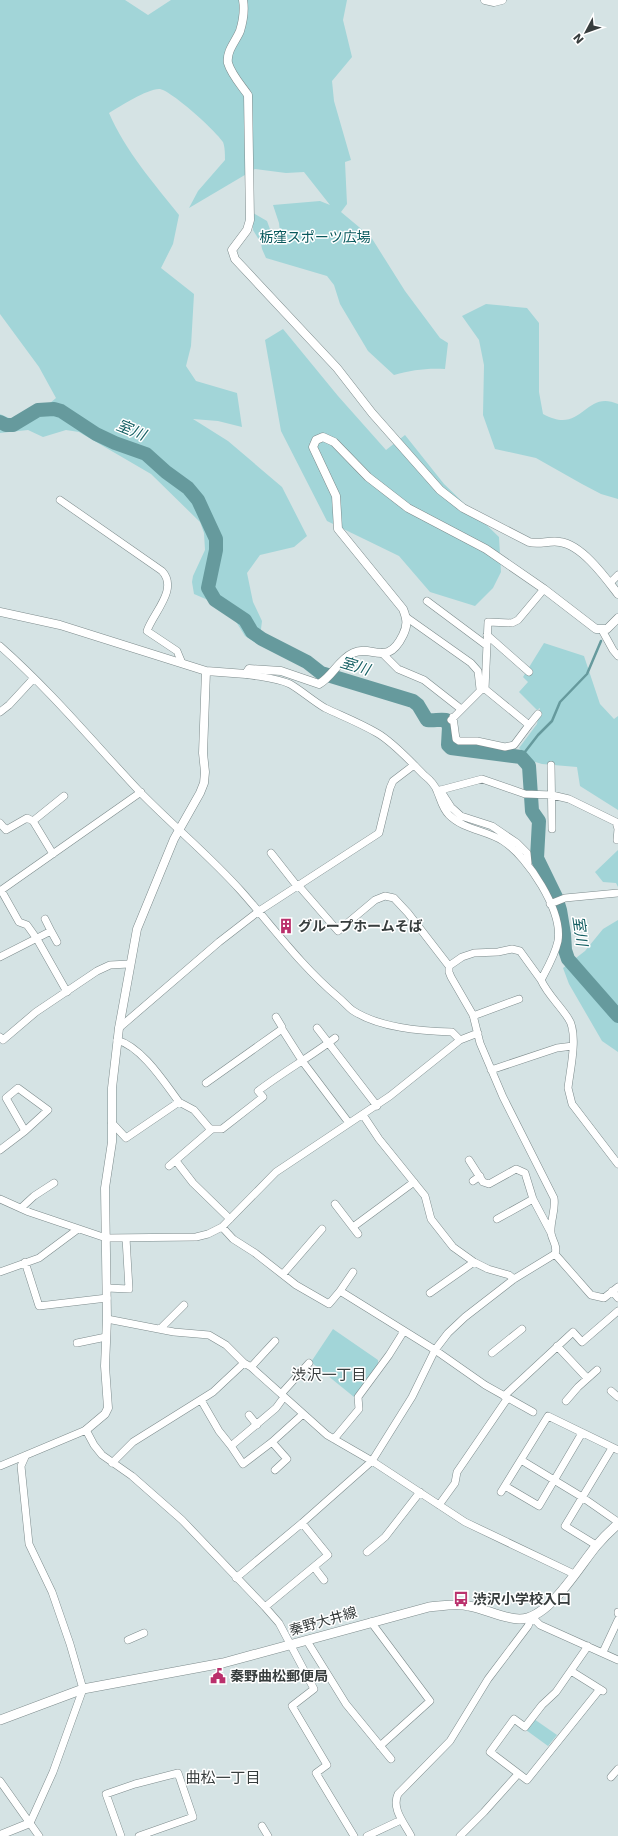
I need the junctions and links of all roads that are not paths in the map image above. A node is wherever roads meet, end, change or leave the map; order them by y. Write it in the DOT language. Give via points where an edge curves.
graph roads {
  1 [pos="242,0"];
  2 [pos="485,0"];
  3 [pos="502,0"];
  4 [pos="60,500"];
  5 [pos="618,575"];
  6 [pos="610,583"];
  7 [pos="544,590"];
  8 [pos="618,594"];
  9 [pos="427,601"];
  10 [pos="0,612"];
  11 [pos="406,617"];
  12 [pos="618,618"];
  13 [pos="602,630"];
  14 [pos="487,635"];
  15 [pos="486,645"];
  16 [pos="0,646"];
  17 [pos="382,653"];
  18 [pos="618,656"];
  19 [pos="182,663"];
  20 [pos="206,671"];
  21 [pos="529,672"];
  22 [pos="246,674"];
  23 [pos="34,678"];
  24 [pos="483,689"];
  25 [pos="461,708"];
  26 [pos="0,712"];
  27 [pos="538,714"];
  28 [pos="529,726"];
  29 [pos="414,765"];
  30 [pos="552,765"];
  31 [pos="439,790"];
  32 [pos="141,792"];
  33 [pos="552,795"];
  34 [pos="64,796"];
  35 [pos="33,821"];
  36 [pos="0,823"];
  37 [pos="552,828"];
  38 [pos="178,831"];
  39 [pos="617,840"];
  40 [pos="271,853"];
  41 [pos="53,854"];
  42 [pos="298,886"];
  43 [pos="0,890"];
  44 [pos="618,893"];
  45 [pos="552,904"];
  46 [pos="259,911"];
  47 [pos="45,919"];
  48 [pos="51,931"];
  49 [pos="37,939"];
  50 [pos="57,942"];
  51 [pos="0,957"];
  52 [pos="129,964"];
  53 [pos="449,966"];
  54 [pos="541,980"];
  55 [pos="67,992"];
  56 [pos="520,999"];
  57 [pos="473,1016"];
  58 [pos="276,1017"];
  59 [pos="119,1028"];
  60 [pos="317,1028"];
  61 [pos="282,1029"];
  62 [pos="478,1033"];
  63 [pos="0,1037"];
  64 [pos="335,1038"];
  65 [pos="117,1040"];
  66 [pos="460,1040"];
  67 [pos="328,1043"];
  68 [pos="573,1046"];
  69 [pos="303,1062"];
  70 [pos="492,1070"];
  71 [pos="206,1083"];
  72 [pos="179,1102"];
  73 [pos="377,1106"];
  74 [pos="364,1115"];
  75 [pos="112,1123"];
  76 [pos="349,1123"];
  77 [pos="211,1130"];
  78 [pos="25,1131"];
  79 [pos="0,1150"];
  80 [pos="469,1160"];
  81 [pos="176,1161"];
  82 [pos="618,1164"];
  83 [pos="169,1166"];
  84 [pos="480,1176"];
  85 [pos="473,1181"];
  86 [pos="414,1182"];
  87 [pos="54,1183"];
  88 [pos="0,1199"];
  89 [pos="533,1199"];
  90 [pos="335,1204"];
  91 [pos="21,1208"];
  92 [pos="230,1219"];
  93 [pos="497,1219"];
  94 [pos="222,1227"];
  95 [pos="353,1227"];
  96 [pos="78,1229"];
  97 [pos="322,1229"];
  98 [pos="358,1234"];
  99 [pos="551,1234"];
  100 [pos="106,1238"];
  101 [pos="126,1238"];
  102 [pos="555,1254"];
  103 [pos="25,1262"];
  104 [pos="474,1262"];
  105 [pos="0,1272"];
  106 [pos="353,1272"];
  107 [pos="283,1274"];
  108 [pos="514,1279"];
  109 [pos="107,1288"];
  110 [pos="615,1289"];
  111 [pos="340,1291"];
  112 [pos="430,1293"];
  113 [pos="107,1298"];
  114 [pos="618,1298"];
  115 [pos="184,1305"];
  116 [pos="618,1311"];
  117 [pos="107,1319"];
  118 [pos="160,1329"];
  119 [pos="522,1329"];
  120 [pos="404,1330"];
  121 [pos="106,1337"];
  122 [pos="275,1341"];
  123 [pos="77,1343"];
  124 [pos="557,1346"];
  125 [pos="435,1350"];
  126 [pos="492,1353"];
  127 [pos="309,1363"];
  128 [pos="248,1365"];
  129 [pos="597,1370"];
  130 [pos="587,1378"];
  131 [pos="282,1396"];
  132 [pos="505,1397"];
  133 [pos="201,1400"];
  134 [pos="566,1401"];
  135 [pos="533,1412"];
  136 [pos="303,1414"];
  137 [pos="250,1416"];
  138 [pos="257,1425"];
  139 [pos="86,1430"];
  140 [pos="582,1433"];
  141 [pos="334,1439"];
  142 [pos="272,1442"];
  143 [pos="231,1446"];
  144 [pos="615,1449"];
  145 [pos="25,1457"];
  146 [pos="521,1460"];
  147 [pos="372,1461"];
  148 [pos="112,1463"];
  149 [pos="0,1466"];
  150 [pos="275,1470"];
  151 [pos="555,1480"];
  152 [pos="420,1492"];
  153 [pos="582,1497"];
  154 [pos="439,1505"];
  155 [pos="302,1523"];
  156 [pos="618,1523"];
  157 [pos="596,1546"];
  158 [pos="367,1552"];
  159 [pos="314,1567"];
  160 [pos="574,1574"];
  161 [pos="236,1578"];
  162 [pos="324,1580"];
  163 [pos="265,1607"];
  164 [pos="532,1617"];
  165 [pos="618,1620"];
  166 [pos="371,1622"];
  167 [pos="144,1632"];
  168 [pos="128,1640"];
  169 [pos="307,1641"];
  170 [pos="289,1646"];
  171 [pos="588,1646"];
  172 [pos="603,1652"];
  173 [pos="618,1660"];
  174 [pos="571,1672"];
  175 [pos="83,1689"];
  176 [pos="0,1720"];
  177 [pos="380,1746"];
  178 [pos="391,1759"];
  179 [pos="618,1769"];
  180 [pos="518,1774"];
  181 [pos="611,1777"];
  182 [pos="1,1784"];
  183 [pos="401,1820"];
  184 [pos="30,1823"];
  185 [pos="262,1826"];
  186 [pos="0,1835"];
  187 [pos="39,1836"];
  188 [pos="121,1836"];
  189 [pos="139,1836"];
  190 [pos="268,1836"];
  191 [pos="354,1836"];
  192 [pos="367,1836"];
  193 [pos="411,1836"];
  194 [pos="460,1836"];
  1 -- 6 [label="street" via="243,18 229,51 228,61 248,95 250,220 247,230 232,250 235,259 337,368 377,419 440,490 468,511 529,542 559,542 574,547"];
  2 -- 3 [label="street"];
  4 -- 19 [label="street" via="166,575 167,591 147,631 177,651"];
  5 -- 6 [label="street"];
  6 -- 8 [label="street"];
  7 -- 11 [label="street" via="486,549 408,508 368,477 329,438 320,437 314,444 314,450 336,496 338,529"];
  7 -- 13 [label="street" via="584,622"];
  7 -- 14 [label="street" via="518,620 512,623 488,622"];
  9 -- 15 [label="street"];
  10 -- 19 [label="street" via="60,625"];
  11 -- 17 [label="street" via="407,626 399,643"];
  11 -- 24 [label="street" via="471,663 478,671"];
  12 -- 13 [label="street" via="607,629"];
  13 -- 18 [label="street"];
  14 -- 15 [label="street"];
  14 -- 21 [label="street"];
  15 -- 24 [label="street"];
  16 -- 23 [label="street"];
  17 -- 22 [label="street" via="353,653 342,660 327,679 319,684 281,671 249,668"];
  17 -- 25 [label="street" via="398,669 424,680"];
  19 -- 20 [label="street"];
  20 -- 22 [label="street"];
  20 -- 38 [label="street" via="204,783"];
  22 -- 29 [label="street" via="290,684 324,707 377,733"];
  23 -- 26 [label="street"];
  23 -- 32 [label="street"];
  24 -- 25 [label="street"];
  24 -- 28 [label="street"];
  25 -- 28 [label="street" via="452,719 459,742 476,741 505,748 514,745"];
  27 -- 28 [label="street"];
  29 -- 31 [label="street"];
  29 -- 42 [label="street" via="393,781 378,833"];
  30 -- 33 [label="street"];
  31 -- 33 [label="street" via="482,778 525,794"];
  31 -- 45 [label="street" via="444,809 450,816 460,824 503,841 528,864"];
  32 -- 38 [label="street"];
  32 -- 41 [label="street"];
  33 -- 37 [label="street"];
  33 -- 39 [label="street" via="569,799 616,822"];
  34 -- 35 [label="street"];
  35 -- 36 [label="street" via="27,818 6,830"];
  35 -- 41 [label="street"];
  38 -- 46 [label="street" via="212,861"];
  38 -- 52 [label="street" via="137,929"];
  40 -- 42 [label="street"];
  41 -- 43 [label="street"];
  42 -- 46 [label="street"];
  42 -- 53 [label="street" via="338,931 375,900 385,896 394,898"];
  43 -- 49 [label="street" via="19,922 27,925"];
  44 -- 45 [label="street" via="565,898"];
  45 -- 54 [label="street" via="558,939 555,953"];
  46 -- 59 [label="street"];
  46 -- 66 [label="street" via="306,967 352,1010 393,1026 452,1032"];
  47 -- 48 [label="street"];
  48 -- 49 [label="street"];
  48 -- 50 [label="street"];
  49 -- 51 [label="street"];
  49 -- 55 [label="street"];
  52 -- 55 [label="street" via="110,965"];
  52 -- 59 [label="street"];
  53 -- 54 [label="street" via="474,953 498,952 512,948 520,951"];
  53 -- 57 [label="street" via="449,972"];
  54 -- 68 [label="street" via="547,992 569,1019 574,1033"];
  55 -- 63 [label="street" via="36,1012 3,1040"];
  56 -- 57 [label="street"];
  57 -- 62 [label="street"];
  58 -- 61 [label="street"];
  59 -- 65 [label="street"];
  60 -- 67 [label="street"];
  61 -- 69 [label="street"];
  61 -- 71 [label="street"];
  62 -- 66 [label="street"];
  62 -- 70 [label="street"];
  64 -- 67 [label="street"];
  65 -- 72 [label="street" via="124,1042 148,1062"];
  65 -- 75 [label="street" via="112,1088"];
  66 -- 73 [label="street"];
  67 -- 69 [label="street"];
  67 -- 73 [label="street"];
  68 -- 70 [label="street" via="557,1048"];
  68 -- 82 [label="street" via="568,1088 572,1104"];
  69 -- 76 [label="street"];
  69 -- 77 [label="street" via="258,1091 263,1097 222,1129"];
  70 -- 99 [label="street" via="554,1198"];
  72 -- 75 [label="street" via="126,1138"];
  72 -- 77 [label="street" via="194,1110"];
  73 -- 74 [label="street"];
  74 -- 76 [label="street"];
  74 -- 86 [label="street" via="379,1139"];
  75 -- 100 [label="street" via="112,1142 105,1188"];
  76 -- 92 [label="street" via="276,1172"];
  77 -- 81 [label="street"];
  78 -- 78 [label="street" via="48,1110 18,1088 6,1098"];
  78 -- 79 [label="street"];
  80 -- 84 [label="street"];
  81 -- 83 [label="street"];
  81 -- 92 [label="street"];
  84 -- 85 [label="street"];
  84 -- 89 [label="street" via="483,1182 489,1184 516,1169 525,1173"];
  86 -- 95 [label="street"];
  86 -- 104 [label="street" via="425,1196 431,1219 453,1247"];
  87 -- 91 [label="street"];
  88 -- 91 [label="street"];
  89 -- 93 [label="street"];
  89 -- 99 [label="street"];
  90 -- 95 [label="street"];
  91 -- 96 [label="street"];
  92 -- 94 [label="street"];
  94 -- 101 [label="street" via="196,1237"];
  94 -- 107 [label="street" via="233,1239"];
  95 -- 98 [label="street"];
  96 -- 100 [label="street"];
  96 -- 103 [label="street" via="39,1258"];
  97 -- 107 [label="street"];
  99 -- 102 [label="street" via="556,1246"];
  100 -- 101 [label="street"];
  100 -- 109 [label="street"];
  101 -- 109 [label="street" via="129,1289"];
  102 -- 108 [label="street"];
  102 -- 110 [label="street" via="591,1295 604,1298"];
  103 -- 105 [label="street"];
  103 -- 113 [label="street" via="39,1306"];
  104 -- 108 [label="street"];
  104 -- 112 [label="street"];
  106 -- 111 [label="street"];
  107 -- 111 [label="street" via="296,1285 329,1304"];
  108 -- 125 [label="street" via="466,1316"];
  109 -- 113 [label="street"];
  110 -- 114 [label="street"];
  111 -- 120 [label="street"];
  113 -- 117 [label="street"];
  115 -- 118 [label="street"];
  116 -- 124 [label="street" via="582,1342 573,1332"];
  117 -- 118 [label="street"];
  117 -- 121 [label="street"];
  118 -- 128 [label="street" via="209,1334"];
  119 -- 126 [label="street"];
  120 -- 125 [label="street"];
  120 -- 141 [label="street" via="358,1397 359,1409"];
  121 -- 123 [label="street"];
  121 -- 139 [label="street" via="108,1408 105,1414"];
  122 -- 128 [label="street"];
  124 -- 130 [label="street"];
  124 -- 132 [label="street"];
  125 -- 132 [label="street" via="485,1386"];
  125 -- 147 [label="street" via="412,1397"];
  127 -- 131 [label="street"];
  128 -- 131 [label="street"];
  128 -- 133 [label="street"];
  129 -- 130 [label="street"];
  130 -- 134 [label="street"];
  131 -- 136 [label="street"];
  131 -- 138 [label="street" via="276,1408"];
  132 -- 135 [label="street"];
  132 -- 154 [label="street" via="457,1472 455,1483"];
  133 -- 143 [label="street"];
  133 -- 148 [label="street" via="133,1442"];
  136 -- 141 [label="street"];
  136 -- 142 [label="street"];
  137 -- 138 [label="street"];
  138 -- 143 [label="street"];
  139 -- 145 [label="street"];
  139 -- 148 [label="street" via="94,1445"];
  140 -- 144 [label="street"];
  140 -- 146 [label="street" via="548,1416"];
  140 -- 151 [label="street"];
  141 -- 147 [label="street"];
  142 -- 143 [label="street" via="243,1464"];
  142 -- 150 [label="street" via="287,1459"];
  144 -- 153 [label="street"];
  145 -- 149 [label="street"];
  145 -- 175 [label="street" via="21,1466 29,1544 52,1592"];
  146 -- 151 [label="street"];
  146 -- 151 [label="street" via="503,1489 540,1506"];
  147 -- 152 [label="street"];
  147 -- 155 [label="street"];
  148 -- 161 [label="street" via="132,1476 182,1520"];
  151 -- 153 [label="street"];
  152 -- 154 [label="street"];
  152 -- 158 [label="street" via="385,1537"];
  153 -- 156 [label="street"];
  153 -- 157 [label="street" via="565,1526"];
  154 -- 160 [label="street" via="490,1535"];
  155 -- 159 [label="street" via="328,1555"];
  155 -- 161 [label="street"];
  156 -- 157 [label="main road"];
  157 -- 160 [label="main road"];
  159 -- 162 [label="street"];
  159 -- 163 [label="street"];
  160 -- 164 [label="main road" via="551,1602"];
  161 -- 163 [label="street"];
  163 -- 170 [label="street" via="278,1623"];
  164 -- 166 [label="main road, 秦野大井線" via="508,1617 458,1605 429,1608"];
  164 -- 171 [label="street" via="540,1625"];
  164 -- 183 [label="street" via="488,1679 450,1741 398,1794 396,1799"];
  165 -- 172 [label="street"];
  166 -- 169 [label="main road, 秦野大井線"];
  166 -- 177 [label="street" via="430,1701"];
  167 -- 168 [label="street"];
  169 -- 170 [label="main road, 秦野大井線"];
  169 -- 177 [label="street" via="346,1704"];
  170 -- 175 [label="main road, 秦野大井線" via="223,1663"];
  170 -- 191 [label="street" via="314,1689 292,1706 327,1765 316,1773"];
  171 -- 172 [label="street"];
  171 -- 174 [label="street"];
  172 -- 173 [label="street"];
  174 -- 180 [label="street" via="525,1726 514,1719 490,1752"];
  174 -- 180 [label="street" via="601,1690 527,1780"];
  175 -- 176 [label="main road, 秦野大井線"];
  175 -- 184 [label="street" via="53,1772"];
  177 -- 178 [label="street"];
  179 -- 181 [label="street"];
  180 -- 194 [label="street"];
  182 -- 184 [label="street"];
  183 -- 192 [label="street"];
  183 -- 193 [label="street"];
  184 -- 186 [label="street"];
  184 -- 187 [label="street"];
  185 -- 190 [label="street"];
  188 -- 189 [label="street" via="106,1794 178,1773 193,1817"];
}
